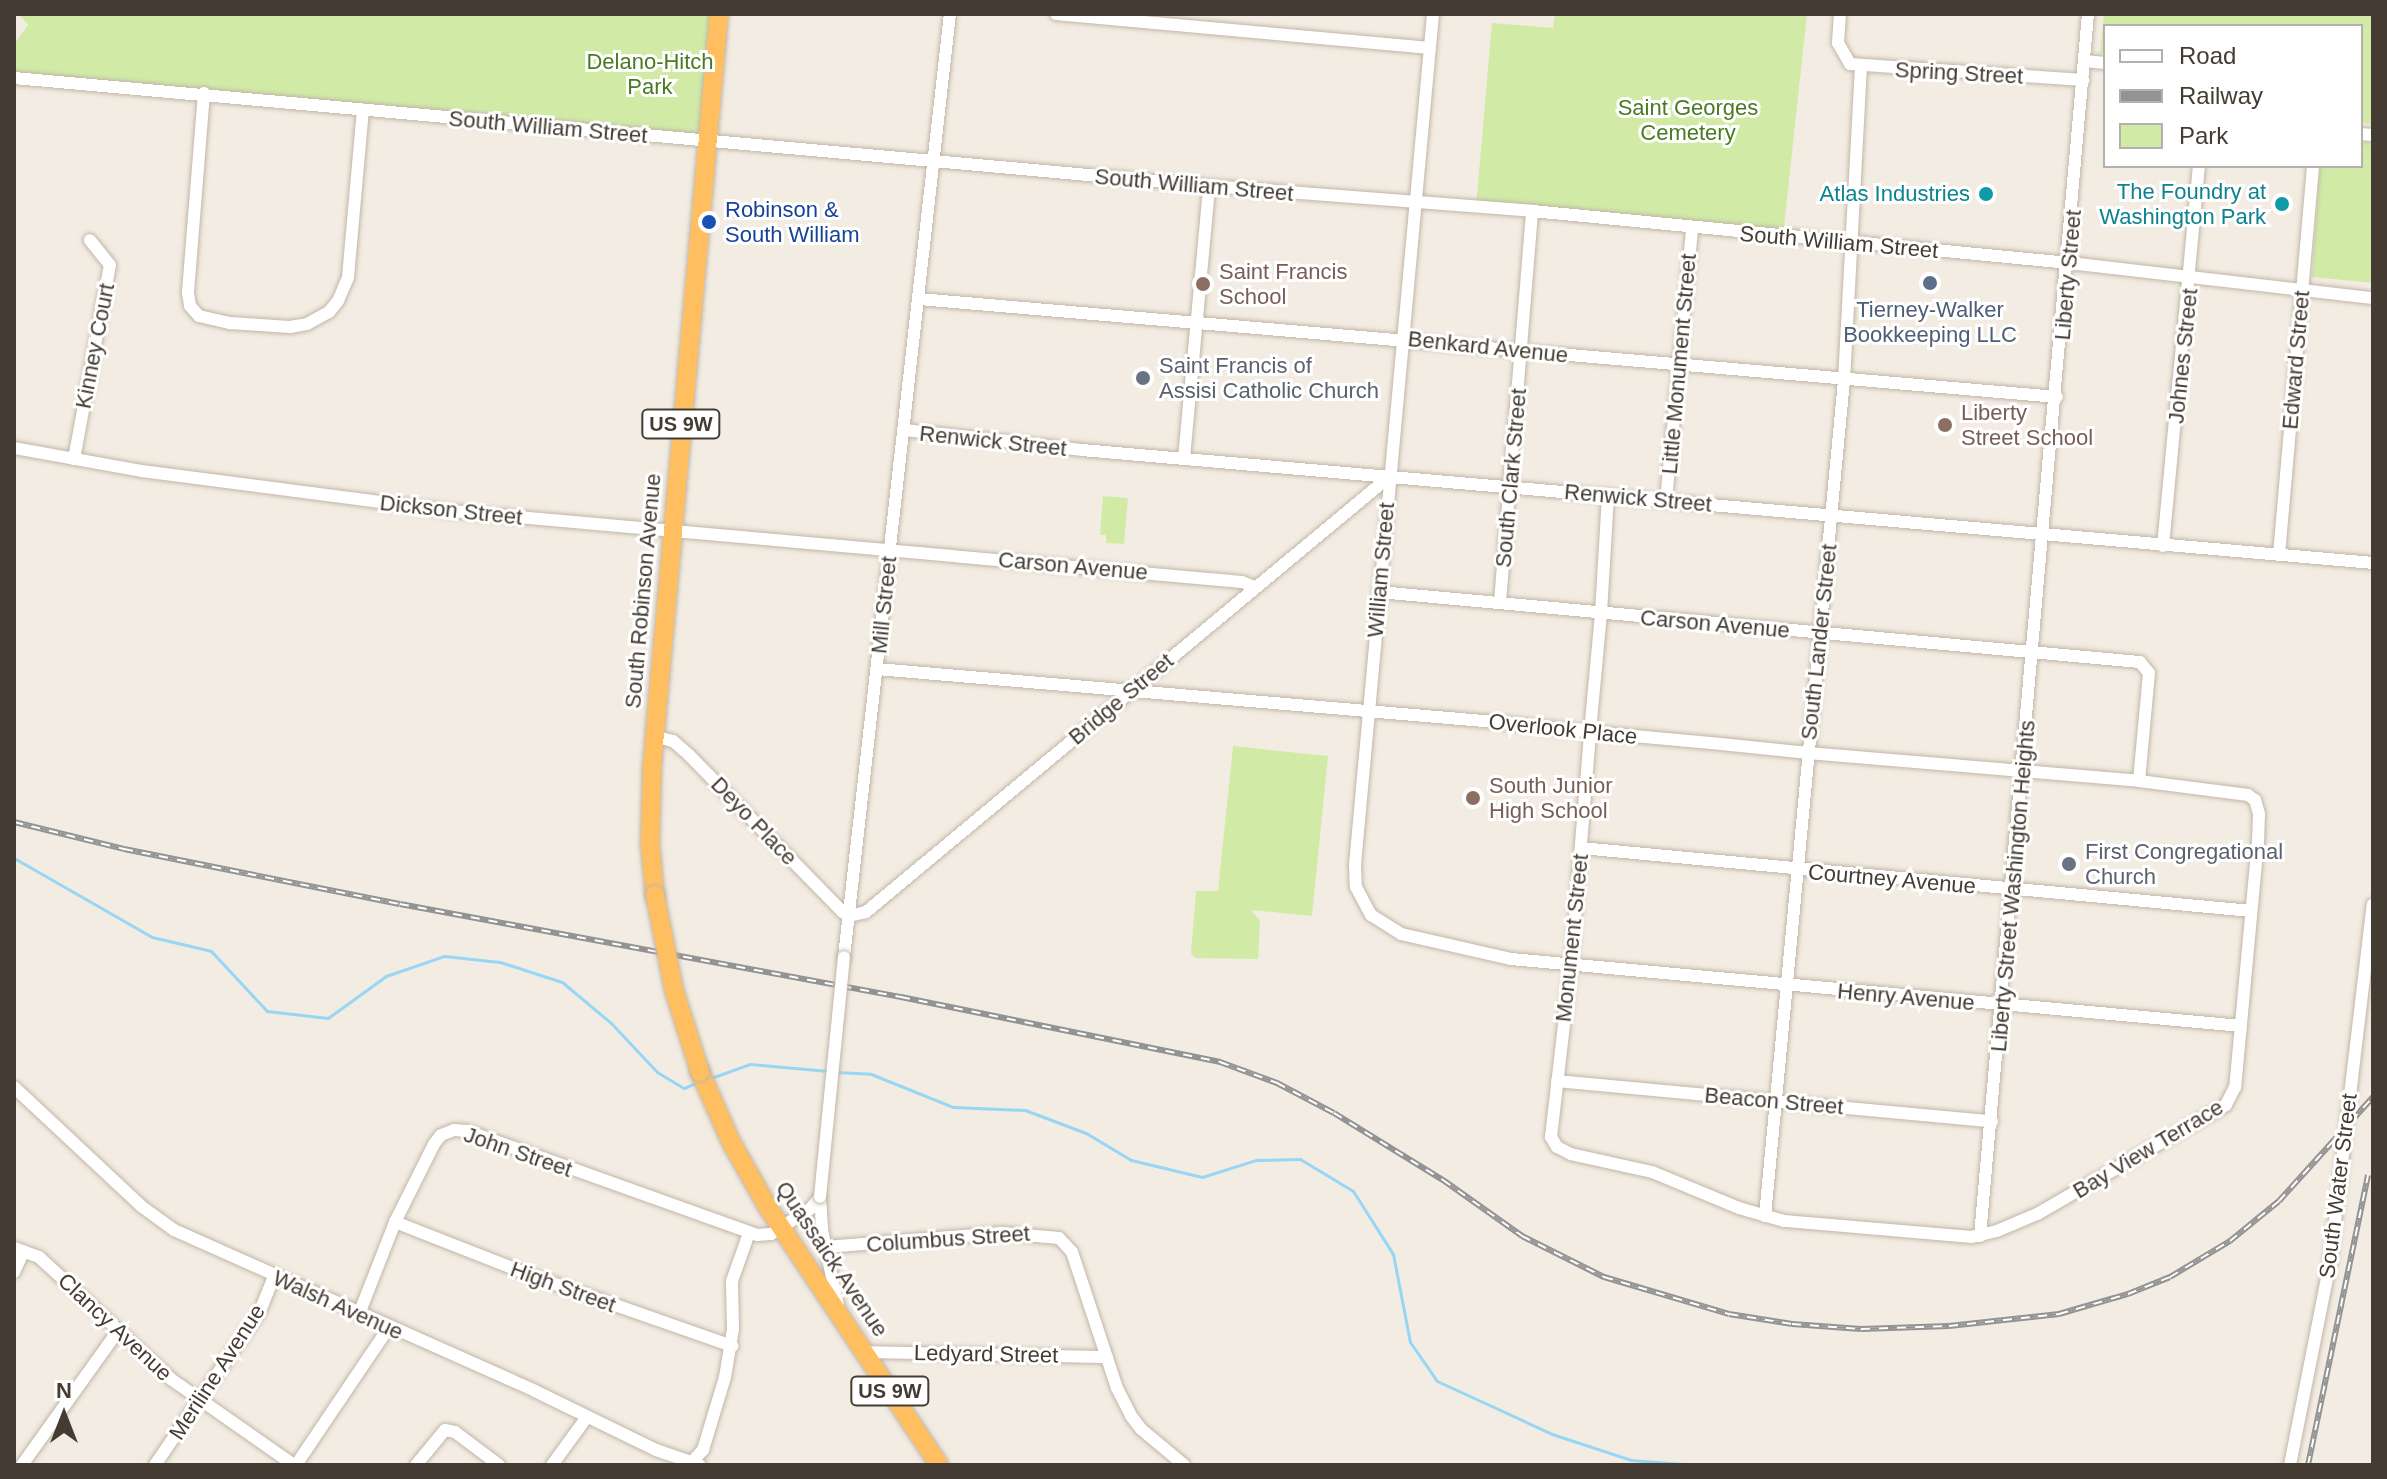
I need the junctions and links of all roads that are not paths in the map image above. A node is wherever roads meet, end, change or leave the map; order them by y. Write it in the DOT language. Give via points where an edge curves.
graph roads {
  1 [pos="719,14"];
  2 [pos="950,14"];
  3 [pos="1056,14"];
  4 [pos="1433,14"];
  5 [pos="1840,14"];
  6 [pos="2088,14"];
  7 [pos="1429,48"];
  8 [pos="2085,61"];
  9 [pos="2103,63"];
  10 [pos="1861,67"];
  11 [pos="14,78"];
  12 [pos="2083,80"];
  13 [pos="204,93"];
  14 [pos="363,110"];
  15 [pos="709,140"];
  16 [pos="934,162"];
  17 [pos="2199,168"];
  18 [pos="2313,168"];
  19 [pos="1209,186"];
  20 [pos="1415,203"];
  21 [pos="1532,211"];
  22 [pos="1692,228"];
  23 [pos="90,240"];
  24 [pos="1853,243"];
  25 [pos="2069,263"];
  26 [pos="2191,278"];
  27 [pos="2302,291"];
  28 [pos="2373,298"];
  29 [pos="919,299"];
  30 [pos="1196,322"];
  31 [pos="1402,339"];
  32 [pos="1521,351"];
  33 [pos="1678,365"];
  34 [pos="1844,380"];
  35 [pos="2057,397"];
  36 [pos="904,430"];
  37 [pos="14,448"];
  38 [pos="1184,458"];
  39 [pos="74,459"];
  40 [pos="1390,476"];
  41 [pos="1510,486"];
  42 [pos="1608,495"];
  43 [pos="1666,500"];
  44 [pos="1831,515"];
  45 [pos="671,531"];
  46 [pos="2044,535"];
  47 [pos="2163,546"];
  48 [pos="890,549"];
  49 [pos="2279,555"];
  50 [pos="2373,563"];
  51 [pos="1255,587"];
  52 [pos="1379,592"];
  53 [pos="1500,602"];
  54 [pos="1601,613"];
  55 [pos="1819,634"];
  56 [pos="2034,653"];
  57 [pos="877,669"];
  58 [pos="1131,691"];
  59 [pos="1369,711"];
  60 [pos="1590,732"];
  61 [pos="654,736"];
  62 [pos="1808,753"];
  63 [pos="2024,771"];
  64 [pos="2139,781"];
  65 [pos="2248,795"];
  66 [pos="1581,848"];
  67 [pos="1797,870"];
  68 [pos="2013,890"];
  69 [pos="2373,905"];
  70 [pos="2251,911"];
  71 [pos="849,916"];
  72 [pos="1571,965"];
  73 [pos="1787,986"];
  74 [pos="2002,1005"];
  75 [pos="2241,1026"];
  76 [pos="700,1072"];
  77 [pos="1557,1081"];
  78 [pos="16,1094"];
  79 [pos="1776,1101"];
  80 [pos="1992,1121"];
  81 [pos="1552,1141"];
  82 [pos="820,1197"];
  83 [pos="1765,1216"];
  84 [pos="395,1222"];
  85 [pos="781,1228"];
  86 [pos="749,1233"];
  87 [pos="1980,1236"];
  88 [pos="825,1247"];
  89 [pos="19,1250"];
  90 [pos="14,1272"];
  91 [pos="274,1277"];
  92 [pos="359,1314"];
  93 [pos="840,1317"];
  94 [pos="389,1327"];
  95 [pos="118,1331"];
  96 [pos="732,1346"];
  97 [pos="865,1352"];
  98 [pos="1107,1357"];
  99 [pos="200,1400"];
  100 [pos="587,1417"];
  101 [pos="693,1464"];
  102 [pos="22,1465"];
  103 [pos="155,1465"];
  104 [pos="295,1465"];
  105 [pos="416,1465"];
  106 [pos="499,1465"];
  107 [pos="552,1465"];
  108 [pos="939,1465"];
  109 [pos="1184,1465"];
  110 [pos="2290,1465"];
  1 -- 15 [label="highway, South Robinson Avenue / US 9W"];
  2 -- 16 [label="street, Mill Street"];
  3 -- 7 [label="street"];
  4 -- 7 [label="street, William Street"];
  5 -- 10 [label="street" via="1841,53"];
  6 -- 8 [label="street, Liberty Street"];
  7 -- 20 [label="street, William Street"];
  8 -- 9 [label="street"];
  8 -- 12 [label="street, Liberty Street"];
  10 -- 12 [label="street, Spring Street"];
  10 -- 24 [label="street, South Lander Street"];
  11 -- 13 [label="street, South William Street"];
  12 -- 25 [label="street, Liberty Street"];
  13 -- 14 [label="street, South William Street"];
  13 -- 14 [label="street" via="188,293 199,316 230,323 299,326 329,312 338,301 348,277"];
  14 -- 15 [label="street, South William Street"];
  15 -- 16 [label="street, South William Street"];
  15 -- 45 [label="highway, South Robinson Avenue / US 9W"];
  16 -- 19 [label="street, South William Street"];
  16 -- 29 [label="street, Mill Street"];
  17 -- 26 [label="street, Johnes Street"];
  18 -- 27 [label="street, Edward Street"];
  19 -- 20 [label="street, South William Street"];
  19 -- 30 [label="street"];
  20 -- 21 [label="street, South William Street"];
  20 -- 31 [label="street, William Street"];
  21 -- 22 [label="street, South William Street"];
  21 -- 32 [label="street, South Clark Street"];
  22 -- 24 [label="street, South William Street"];
  22 -- 33 [label="street, Little Monument Street"];
  23 -- 39 [label="street, Kinney Court" via="110,265"];
  24 -- 25 [label="street, South William Street"];
  24 -- 34 [label="street, South Lander Street"];
  25 -- 26 [label="street, South William Street"];
  25 -- 35 [label="street, Liberty Street"];
  26 -- 27 [label="street, South William Street"];
  26 -- 47 [label="street, Johnes Street"];
  27 -- 28 [label="street, South William Street"];
  27 -- 49 [label="street, Edward Street"];
  29 -- 30 [label="street, Benkard Avenue"];
  29 -- 36 [label="street, Mill Street"];
  30 -- 31 [label="street, Benkard Avenue"];
  30 -- 38 [label="street"];
  31 -- 32 [label="street, Benkard Avenue"];
  31 -- 40 [label="street, William Street"];
  32 -- 33 [label="street, Benkard Avenue"];
  32 -- 41 [label="street, South Clark Street"];
  33 -- 34 [label="street, Benkard Avenue"];
  33 -- 43 [label="street, Little Monument Street"];
  34 -- 35 [label="street, Benkard Avenue"];
  34 -- 44 [label="street, South Lander Street"];
  35 -- 46 [label="street, Liberty Street"];
  36 -- 38 [label="street, Renwick Street"];
  36 -- 48 [label="street, Mill Street"];
  37 -- 39 [label="street, Dickson Street"];
  38 -- 40 [label="street, Renwick Street"];
  39 -- 45 [label="street, Dickson Street" via="337,497"];
  40 -- 41 [label="street, Renwick Street"];
  40 -- 51 [label="street, Bridge Street"];
  40 -- 52 [label="street, William Street"];
  41 -- 42 [label="street, Renwick Street"];
  41 -- 53 [label="street, South Clark Street"];
  42 -- 43 [label="street, Renwick Street"];
  42 -- 54 [label="street, Monument Street"];
  43 -- 44 [label="street, Renwick Street"];
  44 -- 46 [label="street, Renwick Street"];
  44 -- 55 [label="street, South Lander Street"];
  45 -- 48 [label="street, Dickson Street"];
  45 -- 61 [label="highway, South Robinson Avenue / US 9W"];
  46 -- 47 [label="street, Renwick Street"];
  46 -- 56 [label="street, Liberty Street Washington Heights"];
  47 -- 49 [label="street, Renwick Street"];
  48 -- 51 [label="street, Carson Avenue"];
  48 -- 57 [label="street, Mill Street"];
  49 -- 50 [label="street, Renwick Street"];
  51 -- 58 [label="street, Bridge Street"];
  52 -- 53 [label="street, Carson Avenue"];
  52 -- 59 [label="street, William Street"];
  53 -- 54 [label="street, Carson Avenue"];
  54 -- 55 [label="street, Carson Avenue"];
  54 -- 60 [label="street, Monument Street"];
  55 -- 56 [label="street, Carson Avenue"];
  55 -- 62 [label="street, South Lander Street"];
  56 -- 63 [label="street, Liberty Street Washington Heights"];
  56 -- 64 [label="street, Carson Avenue" via="2146,665"];
  57 -- 58 [label="street, Overlook Place"];
  57 -- 71 [label="street, Mill Street"];
  58 -- 59 [label="street, Overlook Place"];
  58 -- 71 [label="street, Bridge Street" via="866,912"];
  59 -- 60 [label="street, Overlook Place"];
  59 -- 72 [label="street, William Street" via="1355,864 1356,887 1371,915 1401,934 1475,953"];
  60 -- 62 [label="street, Overlook Place"];
  60 -- 66 [label="street, Monument Street"];
  61 -- 71 [label="street, Deyo Place" via="673,741 689,755"];
  61 -- 76 [label="highway, South Robinson Avenue / US 9W, bridge" via="650,819 655,895 674,990"];
  62 -- 63 [label="street, Overlook Place"];
  62 -- 67 [label="street, South Lander Street"];
  63 -- 64 [label="street, Overlook Place"];
  63 -- 68 [label="street, Liberty Street Washington Heights"];
  64 -- 65 [label="street, Overlook Place"];
  65 -- 70 [label="street, Bay View Terrace" via="2259,814"];
  66 -- 67 [label="street, Courtney Avenue"];
  66 -- 72 [label="street, Monument Street"];
  67 -- 68 [label="street, Courtney Avenue"];
  67 -- 73 [label="street, South Lander Street"];
  68 -- 70 [label="street, Courtney Avenue"];
  68 -- 74 [label="street, Liberty Street Washington Heights"];
  69 -- 110 [label="street, South Water Street" via="2330,1263"];
  70 -- 75 [label="street, Bay View Terrace"];
  71 -- 82 [label="street, Mill Street, bridge"];
  72 -- 73 [label="street, Henry Avenue"];
  72 -- 77 [label="street, Monument Street"];
  73 -- 74 [label="street, Henry Avenue"];
  73 -- 79 [label="street, South Lander Street"];
  74 -- 75 [label="street, Henry Avenue"];
  74 -- 80 [label="street, Liberty Street Washington Heights"];
  75 -- 87 [label="street, Bay View Terrace" via="2235,1087 2226,1105 2037,1214"];
  76 -- 85 [label="highway, Quassaick Avenue / US 9W" via="753,1183"];
  77 -- 79 [label="street, Beacon Street"];
  77 -- 81 [label="street, Monument Street"];
  78 -- 91 [label="street, Walsh Avenue" via="174,1230"];
  79 -- 80 [label="street, Beacon Street"];
  79 -- 83 [label="street, South Lander Street"];
  80 -- 87 [label="street, Liberty Street Washington Heights"];
  81 -- 83 [label="street, Bay View Terrace" via="1571,1154 1634,1167"];
  82 -- 85 [label="street"];
  82 -- 88 [label="street"];
  83 -- 87 [label="street, Bay View Terrace" via="1947,1237"];
  84 -- 86 [label="street, John Street" via="434,1144 454,1130"];
  84 -- 92 [label="street, John Street"];
  84 -- 96 [label="street, High Street"];
  85 -- 86 [label="street, John Street" via="764,1236"];
  85 -- 93 [label="highway, Quassaick Avenue / US 9W"];
  86 -- 96 [label="street" via="732,1281"];
  88 -- 93 [label="street"];
  88 -- 98 [label="street, Columbus Street" via="1046,1234 1067,1244"];
  89 -- 90 [label="street"];
  89 -- 95 [label="street, Clancy Avenue" via="39,1257"];
  91 -- 92 [label="street, Walsh Avenue"];
  91 -- 99 [label="street, Meriline Avenue" via="260,1311"];
  92 -- 94 [label="street, Walsh Avenue"];
  93 -- 97 [label="highway, Quassaick Avenue / US 9W"];
  94 -- 100 [label="street, Walsh Avenue"];
  94 -- 104 [label="street"];
  95 -- 99 [label="street, Clancy Avenue"];
  95 -- 102 [label="street"];
  96 -- 101 [label="street" via="703,1450"];
  97 -- 98 [label="street, Ledyard Street"];
  97 -- 108 [label="highway, Quassaick Avenue / US 9W"];
  98 -- 109 [label="street" via="1131,1416"];
  99 -- 103 [label="street, Meriline Avenue"];
  99 -- 104 [label="street, Clancy Avenue"];
  100 -- 101 [label="street, Walsh Avenue"];
  100 -- 107 [label="street"];
  105 -- 106 [label="street" via="442,1433 455,1432"];
}
